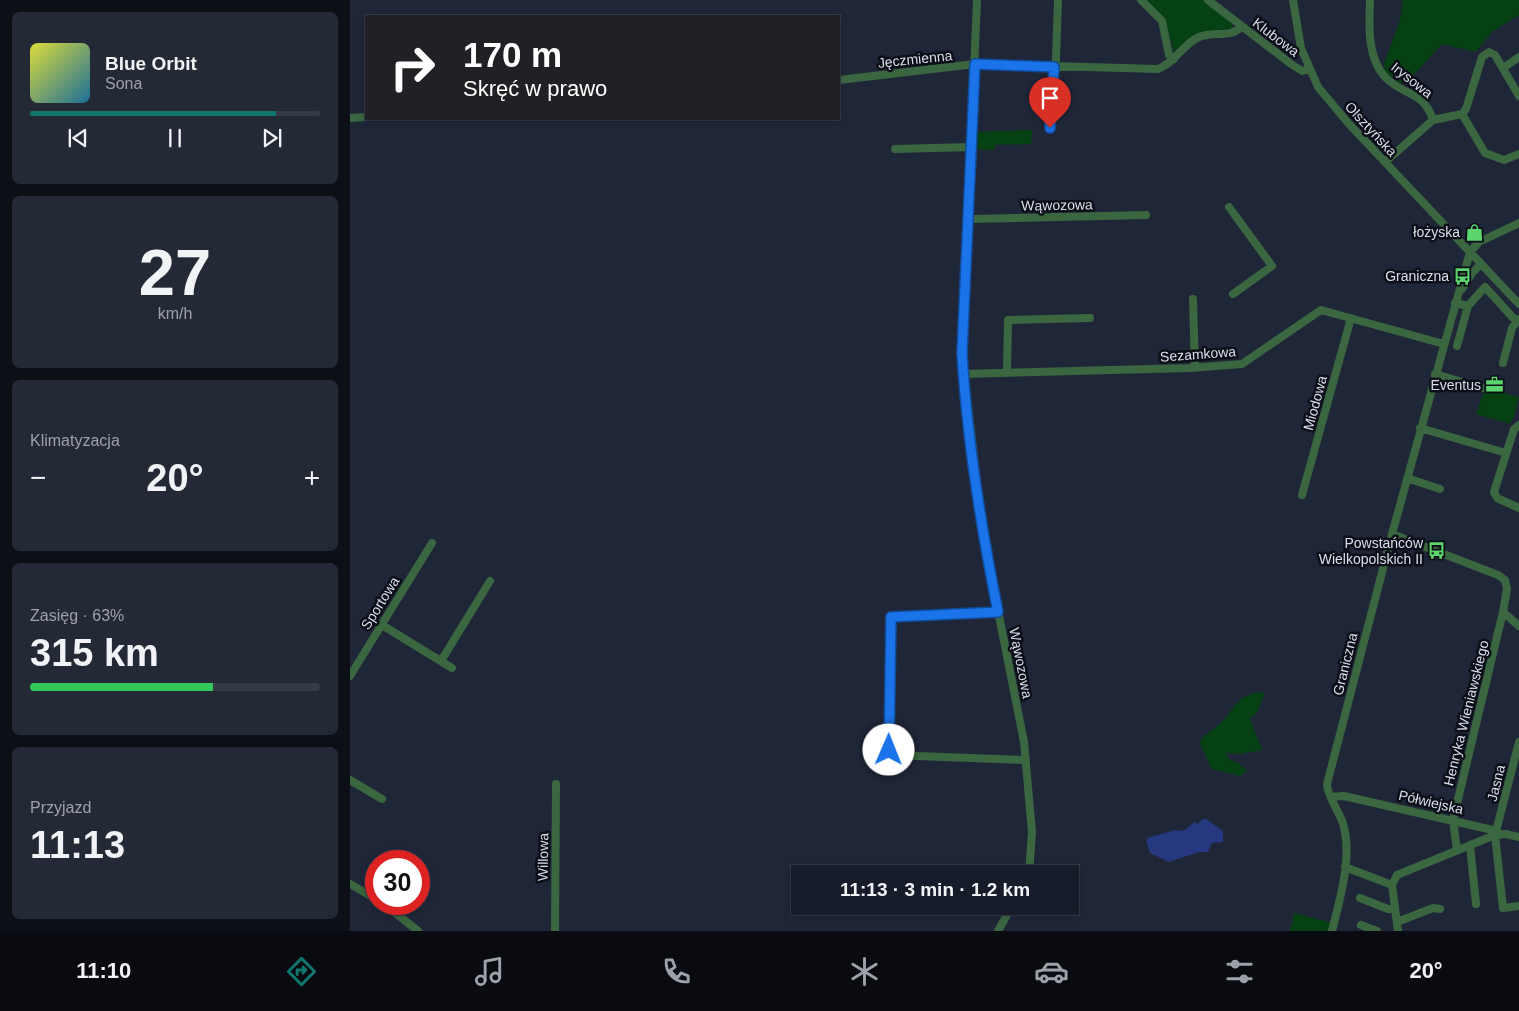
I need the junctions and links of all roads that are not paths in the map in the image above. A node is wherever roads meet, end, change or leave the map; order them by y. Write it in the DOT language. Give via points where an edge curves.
graph roads {
  1 [pos="977,0"];
  2 [pos="1058,0"];
  3 [pos="1141,0"];
  4 [pos="1208,0"];
  5 [pos="1293,0"];
  6 [pos="1370,0"];
  7 [pos="1241,27"];
  8 [pos="1519,57"];
  9 [pos="1174,59"];
  10 [pos="975,64"];
  11 [pos="1054,67"];
  12 [pos="1503,68"];
  13 [pos="1309,69"];
  14 [pos="840,80"];
  15 [pos="1519,96"];
  16 [pos="1462,114"];
  17 [pos="365,117"];
  18 [pos="350,118"];
  19 [pos="1433,120"];
  20 [pos="1050,128"];
  21 [pos="972,147"];
  22 [pos="895,149"];
  23 [pos="1519,154"];
  24 [pos="1385,162"];
  25 [pos="1229,207"];
  26 [pos="1146,215"];
  27 [pos="969,219"];
  28 [pos="1519,223"];
  29 [pos="1470,252"];
  30 [pos="1481,264"];
  31 [pos="1233,294"];
  32 [pos="1193,298"];
  33 [pos="1456,301"];
  34 [pos="1519,304"];
  35 [pos="1468,306"];
  36 [pos="1090,318"];
  37 [pos="1351,318"];
  38 [pos="1518,320"];
  39 [pos="1444,344"];
  40 [pos="1457,346"];
  41 [pos="1503,362"];
  42 [pos="1195,368"];
  43 [pos="1007,373"];
  44 [pos="963,374"];
  45 [pos="1435,374"];
  46 [pos="1483,388"];
  47 [pos="1519,425"];
  48 [pos="1420,428"];
  49 [pos="1506,454"];
  50 [pos="1407,478"];
  51 [pos="1440,489"];
  52 [pos="1302,495"];
  53 [pos="1519,508"];
  54 [pos="1392,534"];
  55 [pos="432,543"];
  56 [pos="490,580"];
  57 [pos="998,612"];
  58 [pos="1503,612"];
  59 [pos="382,625"];
  60 [pos="1519,626"];
  61 [pos="440,661"];
  62 [pos="452,668"];
  63 [pos="350,676"];
  64 [pos="1519,742"];
  65 [pos="1026,760"];
  66 [pos="350,780"];
  67 [pos="556,784"];
  68 [pos="1331,797"];
  69 [pos="382,799"];
  70 [pos="1453,820"];
  71 [pos="1496,833"];
  72 [pos="1519,837"];
  73 [pos="1470,845"];
  74 [pos="1457,850"];
  75 [pos="1029,865"];
  76 [pos="1344,867"];
  77 [pos="350,884"];
  78 [pos="1392,885"];
  79 [pos="365,893"];
  80 [pos="1360,898"];
  81 [pos="1476,904"];
  82 [pos="1519,906"];
  83 [pos="1395,908"];
  84 [pos="1440,909"];
  85 [pos="398,915"];
  86 [pos="1007,915"];
  87 [pos="1397,922"];
  88 [pos="1362,924"];
  89 [pos="418,931"];
  90 [pos="555,931"];
  91 [pos="998,931"];
  92 [pos="1332,931"];
  93 [pos="1377,931"];
  94 [pos="1398,931"];
  1 -- 10 [label="street, Wąwozowa"];
  2 -- 11 [label="street"];
  3 -- 9 [label="street" via="1162,21 1169,55"];
  4 -- 7 [label="street, Klubowa"];
  5 -- 13 [label="street, Olsztyńska" via="1298,33"];
  6 -- 19 [label="street, Irysowa" via="1371,39 1376,65 1394,85 1420,97"];
  7 -- 9 [label="street, Jęczmienna" via="1232,33 1200,36"];
  7 -- 13 [label="street, Klubowa" via="1298,69"];
  8 -- 12 [label="street"];
  9 -- 11 [label="street, Jęczmienna" via="1166,66 1149,70"];
  10 -- 11 [label="street, Jęczmienna"];
  10 -- 14 [label="street, Jęczmienna"];
  10 -- 21 [label="street, Wąwozowa"];
  11 -- 20 [label="street"];
  12 -- 15 [label="street"];
  12 -- 16 [label="street" via="1495,55 1489,52 1482,57"];
  13 -- 24 [label="street, Olsztyńska" via="1334,107"];
  16 -- 19 [label="street, Irysowa"];
  16 -- 23 [label="street" via="1485,153 1504,160"];
  17 -- 18 [label="street"];
  19 -- 24 [label="street, Irysowa"];
  21 -- 22 [label="street"];
  21 -- 27 [label="street, Wąwozowa"];
  24 -- 29 [label="street, Olsztyńska"];
  25 -- 31 [label="street" via="1272,266"];
  26 -- 27 [label="street, Wąwozowa"];
  27 -- 44 [label="street, Wąwozowa"];
  28 -- 29 [label="street" via="1479,242"];
  29 -- 30 [label="street, Olsztyńska"];
  29 -- 33 [label="street, Graniczna"];
  30 -- 33 [label="street, Graniczna"];
  30 -- 34 [label="street, Olsztyńska"];
  32 -- 42 [label="street"];
  33 -- 35 [label="street"];
  33 -- 39 [label="street, Graniczna"];
  35 -- 38 [label="street" via="1485,287"];
  35 -- 40 [label="street"];
  36 -- 43 [label="street" via="1008,320"];
  37 -- 39 [label="street, Sezamkowa"];
  37 -- 42 [label="street, Sezamkowa" via="1320,310 1242,364"];
  37 -- 52 [label="street, Miodowa"];
  38 -- 41 [label="street"];
  39 -- 45 [label="street, Graniczna"];
  42 -- 43 [label="street, Sezamkowa"];
  43 -- 44 [label="street, Sezamkowa"];
  44 -- 57 [label="street, Wąwozowa" via="983,535"];
  45 -- 46 [label="street"];
  45 -- 48 [label="street, Graniczna"];
  47 -- 49 [label="street" via="1514,429"];
  48 -- 49 [label="street"];
  48 -- 50 [label="street, Graniczna"];
  49 -- 53 [label="street" via="1495,495"];
  50 -- 51 [label="street"];
  50 -- 54 [label="street, Graniczna"];
  54 -- 58 [label="street, Henryka Wieniawskiego" via="1498,575 1505,580 1507,589"];
  54 -- 68 [label="street, Graniczna" via="1326,784"];
  55 -- 59 [label="street, Sportowa"];
  56 -- 61 [label="street"];
  57 -- 65 [label="street, Wąwozowa"];
  57 -- 65 [label="street" via="891,617 890,755"];
  58 -- 60 [label="street"];
  58 -- 70 [label="street, Henryka Wieniawskiego"];
  59 -- 61 [label="street"];
  59 -- 63 [label="street, Sportowa"];
  61 -- 62 [label="street"];
  64 -- 71 [label="street, Jasna"];
  65 -- 75 [label="street, Wąwozowa" via="1032,832"];
  66 -- 69 [label="street"];
  67 -- 90 [label="street, Willowa"];
  68 -- 70 [label="street, Półwiejska" via="1344,796"];
  68 -- 76 [label="street, Graniczna" via="1344,825 1347,842"];
  70 -- 71 [label="street, Półwiejska"];
  70 -- 74 [label="street"];
  71 -- 72 [label="street, Półwiejska"];
  71 -- 73 [label="street"];
  71 -- 82 [label="street, Jasna" via="1503,908"];
  73 -- 74 [label="street"];
  73 -- 81 [label="street"];
  74 -- 78 [label="street" via="1401,873"];
  76 -- 78 [label="street"];
  76 -- 92 [label="street, Graniczna"];
  77 -- 79 [label="street"];
  78 -- 83 [label="street"];
  80 -- 83 [label="street" via="1388,909"];
  83 -- 87 [label="street"];
  84 -- 87 [label="street" via="1433,908"];
  85 -- 89 [label="street"];
  86 -- 91 [label="street"];
  87 -- 94 [label="street"];
  88 -- 93 [label="street"];
}
